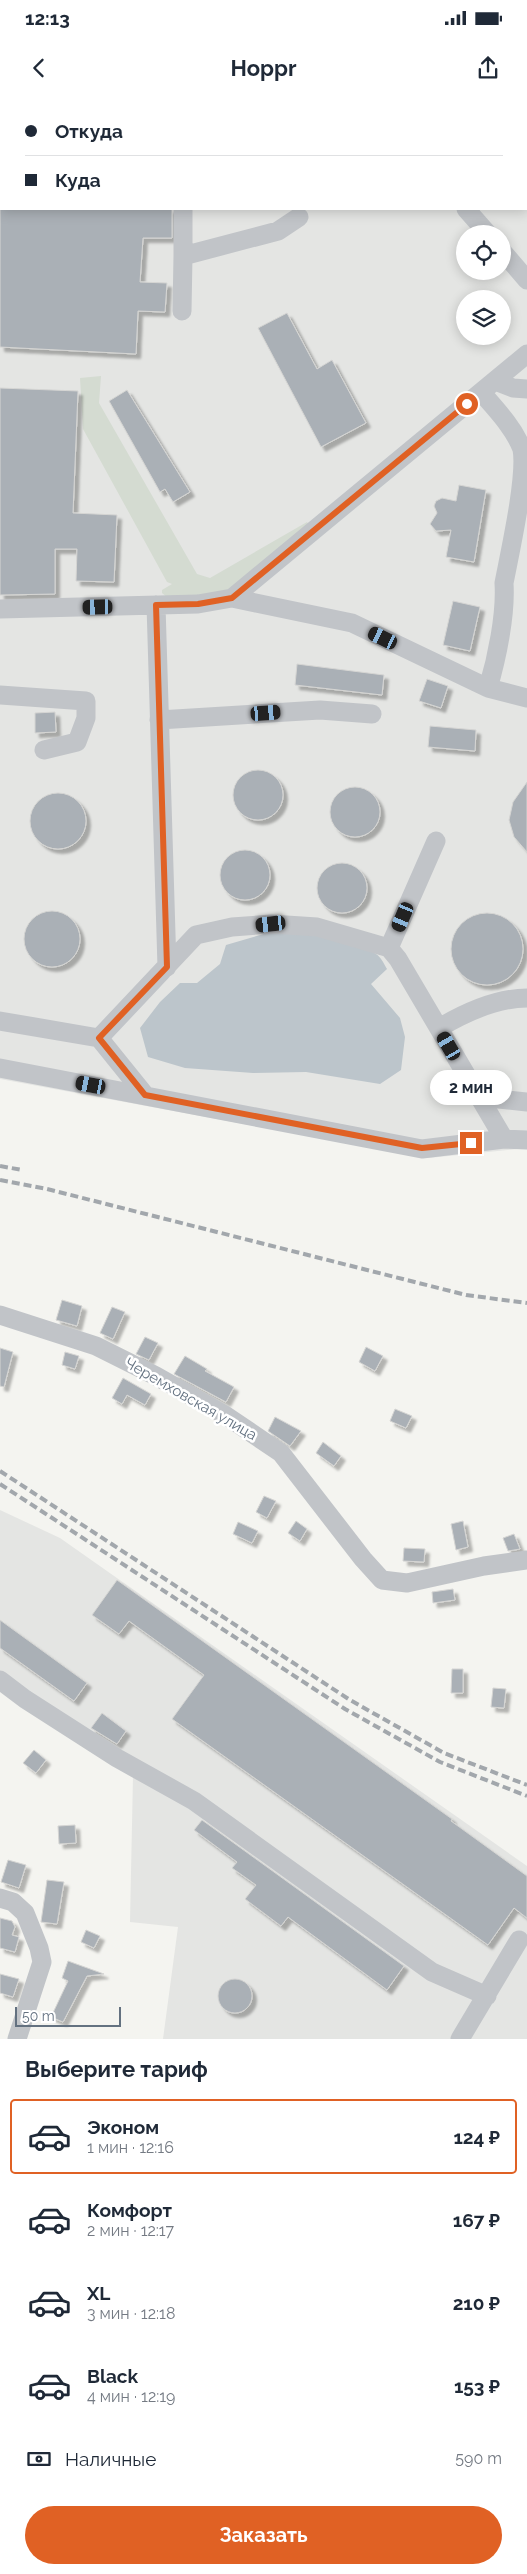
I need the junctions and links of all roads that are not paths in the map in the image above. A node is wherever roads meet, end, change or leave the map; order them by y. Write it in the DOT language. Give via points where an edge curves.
graph roads {
  1 [pos="183,210"];
  2 [pos="467,210"];
  3 [pos="299,217"];
  4 [pos="480,225"];
  5 [pos="183,256"];
  6 [pos="511,261"];
  7 [pos="527,280"];
  8 [pos="182,311"];
  9 [pos="527,354"];
  10 [pos="488,386"];
  11 [pos="527,389"];
  12 [pos="232,598"];
  13 [pos="156,605"];
  14 [pos="0,609"];
  15 [pos="488,688"];
  16 [pos="0,695"];
  17 [pos="527,698"];
  18 [pos="372,714"];
  19 [pos="159,720"];
  20 [pos="44,750"];
  21 [pos="436,840"];
  22 [pos="389,948"];
  23 [pos="167,967"];
  24 [pos="527,998"];
  25 [pos="0,1021"];
  26 [pos="439,1028"];
  27 [pos="99,1038"];
  28 [pos="0,1068"];
  29 [pos="145,1095"];
  30 [pos="479,1097"];
  31 [pos="527,1102"];
  32 [pos="504,1139"];
  33 [pos="527,1140"];
  34 [pos="0,1314"];
  35 [pos="527,1560"];
  36 [pos="0,1680"];
  37 [pos="0,1898"];
  38 [pos="519,1940"];
  39 [pos="487,1996"];
  40 [pos="463,2038"];
  41 [pos="17,2039"];
  1 -- 5 [label="street"];
  2 -- 4 [label="street"];
  3 -- 5 [label="street" via="278,231"];
  5 -- 8 [label="street"];
  6 -- 7 [label="street"];
  9 -- 10 [label="street"];
  10 -- 11 [label="street"];
  10 -- 12 [label="street"];
  10 -- 15 [label="street" via="522,450 525,475"];
  12 -- 13 [label="street" via="198,604"];
  12 -- 15 [label="street" via="352,623"];
  13 -- 14 [label="street"];
  13 -- 19 [label="street"];
  15 -- 17 [label="street"];
  16 -- 20 [label="street" via="86,702 86,718 77,742"];
  18 -- 19 [label="street" via="320,710"];
  19 -- 23 [label="street"];
  21 -- 22 [label="street"];
  22 -- 23 [label="street" via="317,927 271,924 232,927 196,935"];
  22 -- 26 [label="street"];
  23 -- 27 [label="street"];
  24 -- 26 [label="street" via="486,1006 463,1014"];
  25 -- 27 [label="street"];
  26 -- 30 [label="street"];
  27 -- 29 [label="street"];
  28 -- 29 [label="street"];
  29 -- 32 [label="street" via="422,1148"];
  30 -- 31 [label="street"];
  30 -- 32 [label="street"];
  32 -- 33 [label="street"];
  34 -- 35 [label="street, Черемховская улица" via="96,1346 225,1415 281,1453 382,1580 407,1583"];
  36 -- 39 [label="street" via="117,1758 194,1801 432,1972"];
  37 -- 41 [label="street" via="13,1902 25,1913 42,1962"];
  38 -- 39 [label="street"];
  39 -- 40 [label="street"];
}
